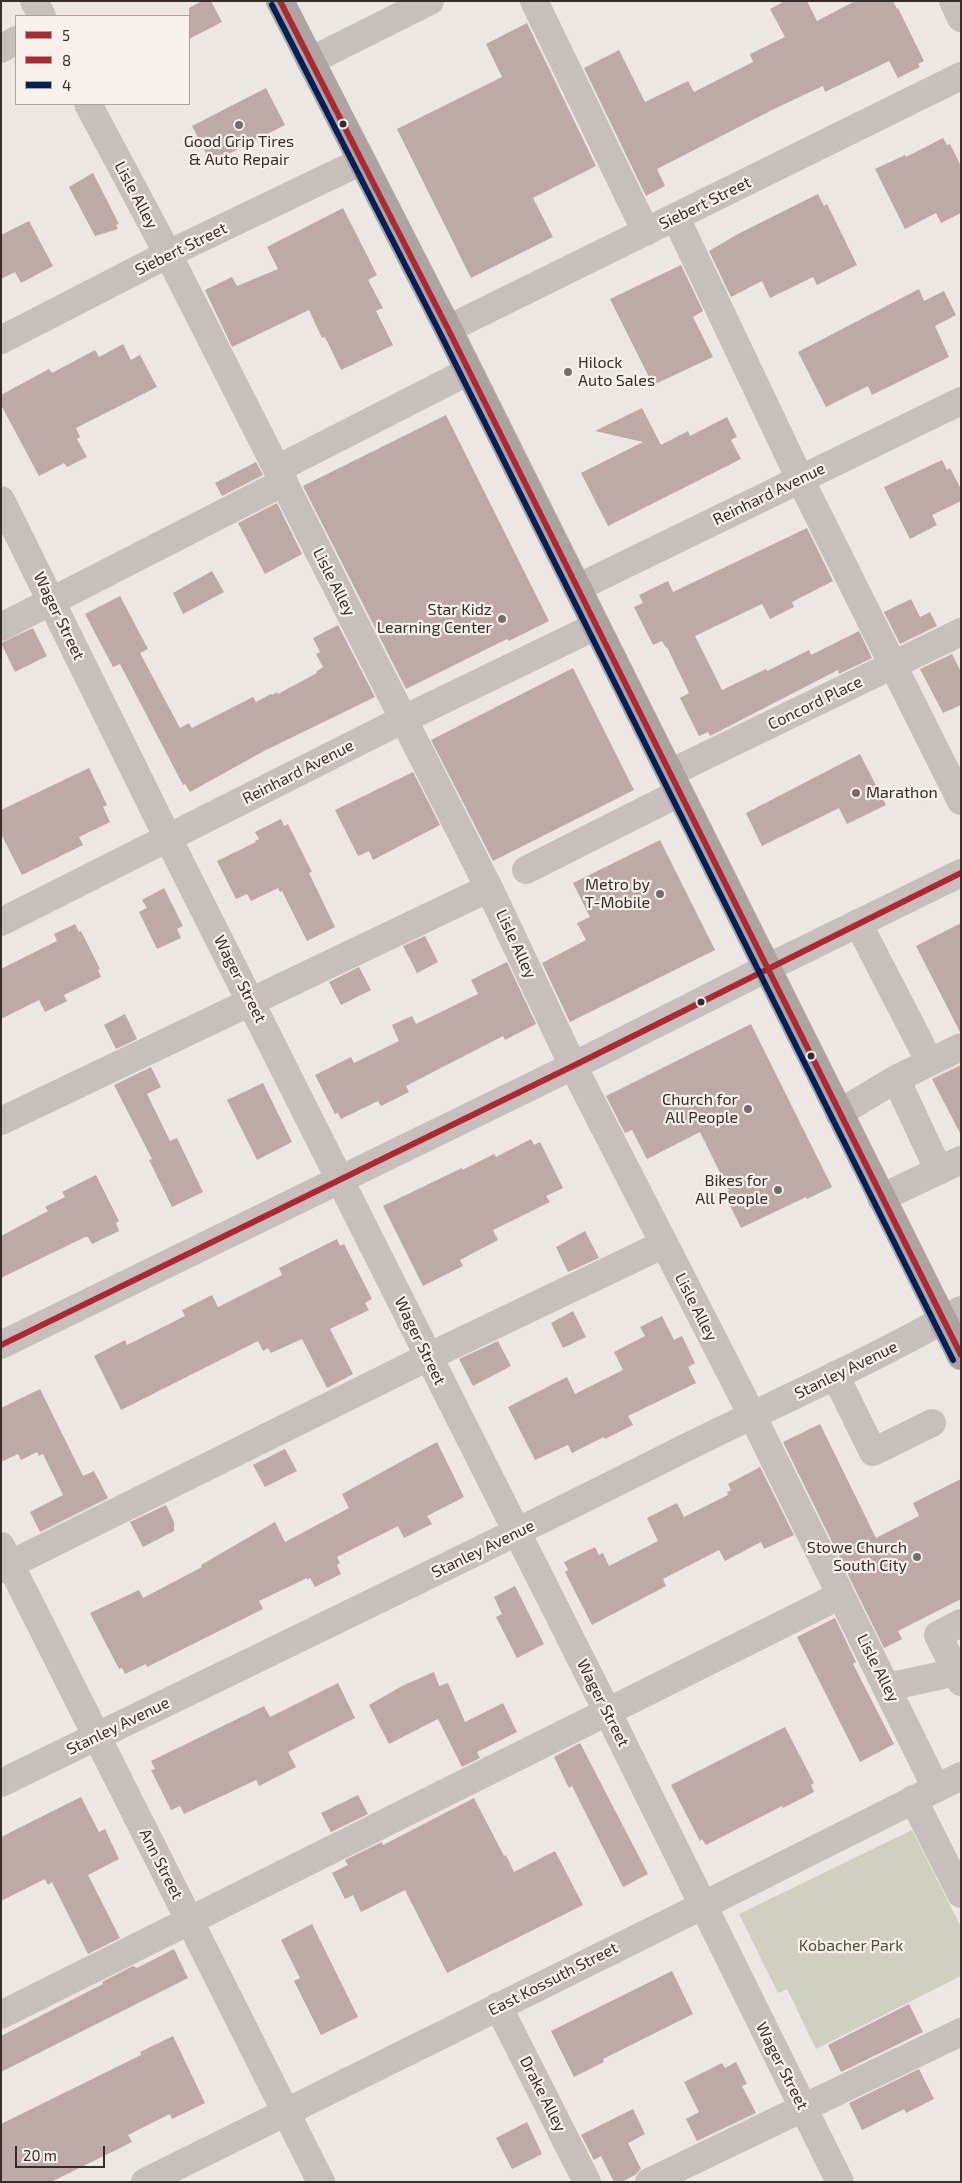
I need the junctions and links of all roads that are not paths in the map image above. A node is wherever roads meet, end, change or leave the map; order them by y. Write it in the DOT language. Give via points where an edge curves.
graph roads {
  1 [pos="34,1"];
  2 [pos="280,1"];
  3 [pos="430,1"];
  4 [pos="534,1"];
  5 [pos="953,1"];
  6 [pos="41,15"];
  7 [pos="961,18"];
  8 [pos="15,41"];
  9 [pos="1,49"];
  10 [pos="310,61"];
  11 [pos="959,80"];
  12 [pos="89,105"];
  13 [pos="362,161"];
  14 [pos="676,218"];
  15 [pos="646,232"];
  16 [pos="168,254"];
  17 [pos="448,329"];
  18 [pos="1,340"];
  19 [pos="469,371"];
  20 [pos="961,401"];
  21 [pos="280,476"];
  22 [pos="800,479"];
  23 [pos="1,500"];
  24 [pos="577,588"];
  25 [pos="52,602"];
  26 [pos="596,626"];
  27 [pos="1,627"];
  28 [pos="961,632"];
  29 [pos="893,665"];
  30 [pos="404,719"];
  31 [pos="674,783"];
  32 [pos="961,801"];
  33 [pos="168,838"];
  34 [pos="526,870"];
  35 [pos="961,873"];
  36 [pos="489,888"];
  37 [pos="1,922"];
  38 [pos="858,923"];
  39 [pos="767,968"];
  40 [pos="251,1000"];
  41 [pos="922,1047"];
  42 [pos="961,1047"];
  43 [pos="573,1066"];
  44 [pos="896,1080"];
  45 [pos="839,1113"];
  46 [pos="1,1121"];
  47 [pos="950,1166"];
  48 [pos="340,1179"];
  49 [pos="881,1198"];
  50 [pos="664,1244"];
  51 [pos="952,1315"];
  52 [pos="1,1346"];
  53 [pos="961,1356"];
  54 [pos="428,1357"];
  55 [pos="835,1375"];
  56 [pos="752,1415"];
  57 [pos="932,1423"];
  58 [pos="517,1533"];
  59 [pos="4,1560"];
  60 [pos="841,1595"];
  61 [pos="961,1623"];
  62 [pos="958,1677"];
  63 [pos="888,1687"];
  64 [pos="607,1711"];
  65 [pos="96,1736"];
  66 [pos="961,1776"];
  67 [pos="1,1783"];
  68 [pos="925,1793"];
  69 [pos="954,1864"];
  70 [pos="961,1894"];
  71 [pos="702,1906"];
  72 [pos="189,1920"];
  73 [pos="498,2006"];
  74 [pos="1,2015"];
  75 [pos="961,2032"];
  76 [pos="803,2107"];
  77 [pos="286,2113"];
  78 [pos="145,2182"];
  79 [pos="321,2182"];
  80 [pos="587,2182"];
  81 [pos="649,2182"];
  82 [pos="840,2182"];
  1 -- 6 [label="street"];
  2 -- 10 [label="main road"];
  3 -- 10 [label="street"];
  4 -- 15 [label="street"];
  5 -- 7 [label="street"];
  8 -- 9 [label="street"];
  10 -- 13 [label="main road"];
  11 -- 14 [label="street, Siebert Street"];
  12 -- 16 [label="street, Lisle Alley"];
  13 -- 16 [label="street, Siebert Street"];
  13 -- 17 [label="main road"];
  14 -- 15 [label="street, Siebert Street"];
  14 -- 22 [label="street"];
  15 -- 17 [label="street, Siebert Street"];
  16 -- 18 [label="street, Siebert Street"];
  16 -- 21 [label="street, Lisle Alley"];
  17 -- 19 [label="main road"];
  19 -- 21 [label="street"];
  19 -- 24 [label="main road"];
  20 -- 22 [label="street, Reinhard Avenue"];
  21 -- 25 [label="street"];
  21 -- 30 [label="street, Lisle Alley"];
  22 -- 24 [label="street, Reinhard Avenue"];
  22 -- 29 [label="street"];
  23 -- 25 [label="street, Wager Street"];
  24 -- 26 [label="main road"];
  25 -- 27 [label="street"];
  25 -- 33 [label="street, Wager Street"];
  26 -- 30 [label="street, Reinhard Avenue"];
  26 -- 31 [label="main road"];
  28 -- 29 [label="street, Concord Place"];
  29 -- 31 [label="street, Concord Place"];
  29 -- 32 [label="street"];
  30 -- 33 [label="street, Reinhard Avenue"];
  30 -- 36 [label="street, Lisle Alley"];
  31 -- 34 [label="street, Concord Place"];
  31 -- 39 [label="main road"];
  33 -- 37 [label="street, Reinhard Avenue"];
  33 -- 40 [label="street, Wager Street"];
  35 -- 38 [label="street"];
  36 -- 40 [label="street"];
  36 -- 43 [label="street, Lisle Alley"];
  38 -- 39 [label="street"];
  38 -- 41 [label="street"];
  39 -- 43 [label="street"];
  39 -- 45 [label="main road"];
  40 -- 46 [label="street"];
  40 -- 48 [label="street, Wager Street"];
  42 -- 44 [label="street"];
  43 -- 48 [label="street"];
  43 -- 50 [label="street, Lisle Alley"];
  44 -- 45 [label="street"];
  44 -- 47 [label="street"];
  45 -- 49 [label="main road"];
  47 -- 49 [label="street"];
  48 -- 52 [label="street"];
  48 -- 54 [label="street, Wager Street"];
  49 -- 51 [label="main road"];
  50 -- 54 [label="street"];
  50 -- 56 [label="street, Lisle Alley"];
  51 -- 53 [label="main road"];
  51 -- 55 [label="street, Stanley Avenue" via="909,1340"];
  54 -- 58 [label="street, Wager Street"];
  54 -- 59 [label="street"];
  55 -- 56 [label="street, Stanley Avenue"];
  55 -- 57 [label="street" via="873,1452"];
  56 -- 58 [label="street, Stanley Avenue"];
  56 -- 60 [label="street, Lisle Alley"];
  58 -- 64 [label="street, Wager Street"];
  58 -- 65 [label="street, Stanley Avenue"];
  59 -- 65 [label="street, Ann Street"];
  60 -- 63 [label="street, Lisle Alley"];
  60 -- 64 [label="street"];
  61 -- 62 [label="street" via="938,1635"];
  62 -- 63 [label="street"];
  63 -- 68 [label="street, Lisle Alley"];
  64 -- 71 [label="street, Wager Street"];
  64 -- 72 [label="street"];
  65 -- 67 [label="street, Stanley Avenue"];
  65 -- 72 [label="street, Ann Street"];
  66 -- 68 [label="street, East Kossuth Street"];
  68 -- 69 [label="street, Lisle Alley"];
  68 -- 71 [label="street, East Kossuth Street"];
  69 -- 70 [label="street, Lisle Alley"];
  71 -- 73 [label="street, East Kossuth Street"];
  71 -- 76 [label="street, Wager Street"];
  72 -- 74 [label="street"];
  72 -- 77 [label="street, Ann Street"];
  73 -- 77 [label="street, East Kossuth Street"];
  73 -- 80 [label="street, Drake Alley"];
  75 -- 76 [label="street"];
  76 -- 81 [label="street"];
  76 -- 82 [label="street, Wager Street"];
  77 -- 78 [label="street, East Kossuth Street"];
  77 -- 79 [label="street, Ann Street"];
}
